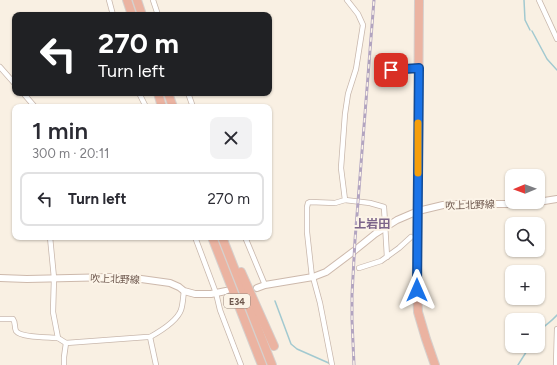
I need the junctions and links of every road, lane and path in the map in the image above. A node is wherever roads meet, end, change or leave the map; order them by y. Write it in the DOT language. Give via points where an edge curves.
graph roads {
  1 [pos="109,0"];
  2 [pos="127,0"];
  3 [pos="137,0"];
  4 [pos="153,0"];
  5 [pos="347,0"];
  6 [pos="419,0"];
  7 [pos="538,0"];
  8 [pos="112,12"];
  9 [pos="131,12"];
  10 [pos="141,12"];
  11 [pos="157,12"];
  12 [pos="557,39"];
  13 [pos="0,67"];
  14 [pos="419,68"];
  15 [pos="377,72"];
  16 [pos="12,81"];
  17 [pos="26,96"];
  18 [pos="32,104"];
  19 [pos="557,199"];
  20 [pos="345,200"];
  21 [pos="545,201"];
  22 [pos="505,204"];
  23 [pos="418,211"];
  24 [pos="384,228"];
  25 [pos="411,237"];
  26 [pos="50,240"];
  27 [pos="196,240"];
  28 [pos="213,240"];
  29 [pos="224,240"];
  30 [pos="224,240"];
  31 [pos="247,240"];
  32 [pos="386,257"];
  33 [pos="359,268"];
  34 [pos="312,277"];
  35 [pos="0,278"];
  36 [pos="54,278"];
  37 [pos="265,285"];
  38 [pos="257,288"];
  39 [pos="184,291"];
  40 [pos="226,291"];
  41 [pos="216,293"];
  42 [pos="0,319"];
  43 [pos="557,329"];
  44 [pos="58,338"];
  45 [pos="150,338"];
  46 [pos="66,342"];
  47 [pos="274,346"];
  48 [pos="64,365"];
  49 [pos="156,365"];
  50 [pos="241,365"];
  51 [pos="262,365"];
  52 [pos="272,365"];
  53 [pos="332,365"];
  54 [pos="435,365"];
  55 [pos="556,365"];
  1 -- 8 [label="street"];
  2 -- 9 [label="highway"];
  3 -- 10 [label="highway"];
  4 -- 11 [label="street"];
  5 -- 20 [label="street" via="363,25 345,114 341,168"];
  6 -- 14 [label="highway"];
  7 -- 12 [label="street"];
  13 -- 16 [label="street"];
  14 -- 15 [label="street"];
  14 -- 23 [label="highway"];
  17 -- 18 [label="street"];
  19 -- 21 [label="main road, 吹上北野線"];
  20 -- 24 [label="street" via="384,207"];
  20 -- 34 [label="street" via="335,203 308,203 307,232"];
  22 -- 23 [label="main road, 吹上北野線" via="443,205"];
  23 -- 24 [label="main road, 吹上北野線"];
  23 -- 54 [label="highway" via="418,312"];
  24 -- 32 [label="street"];
  24 -- 34 [label="main road, 吹上北野線" via="326,272"];
  25 -- 32 [label="street"];
  26 -- 36 [label="street"];
  27 -- 41 [label="street"];
  28 -- 51 [label="highway, E34"];
  29 -- 47 [label="highway"];
  30 -- 52 [label="highway, E34"];
  31 -- 37 [label="street"];
  32 -- 33 [label="street"];
  34 -- 37 [label="main road, 吹上北野線"];
  34 -- 53 [label="street" via="324,320"];
  35 -- 36 [label="main road, 吹上北野線"];
  36 -- 39 [label="main road, 吹上北野線" via="134,278 170,283"];
  36 -- 44 [label="street" via="52,306"];
  37 -- 38 [label="main road, 吹上北野線"];
  39 -- 41 [label="main road, 吹上北野線" via="202,295"];
  39 -- 45 [label="street" via="178,316"];
  40 -- 41 [label="main road, 吹上北野線"];
  41 -- 50 [label="street"];
  42 -- 44 [label="street" via="13,319 15,329 23,335"];
  43 -- 55 [label="street"];
  44 -- 46 [label="street"];
  45 -- 46 [label="street"];
  45 -- 49 [label="street"];
  46 -- 48 [label="street"];
}
